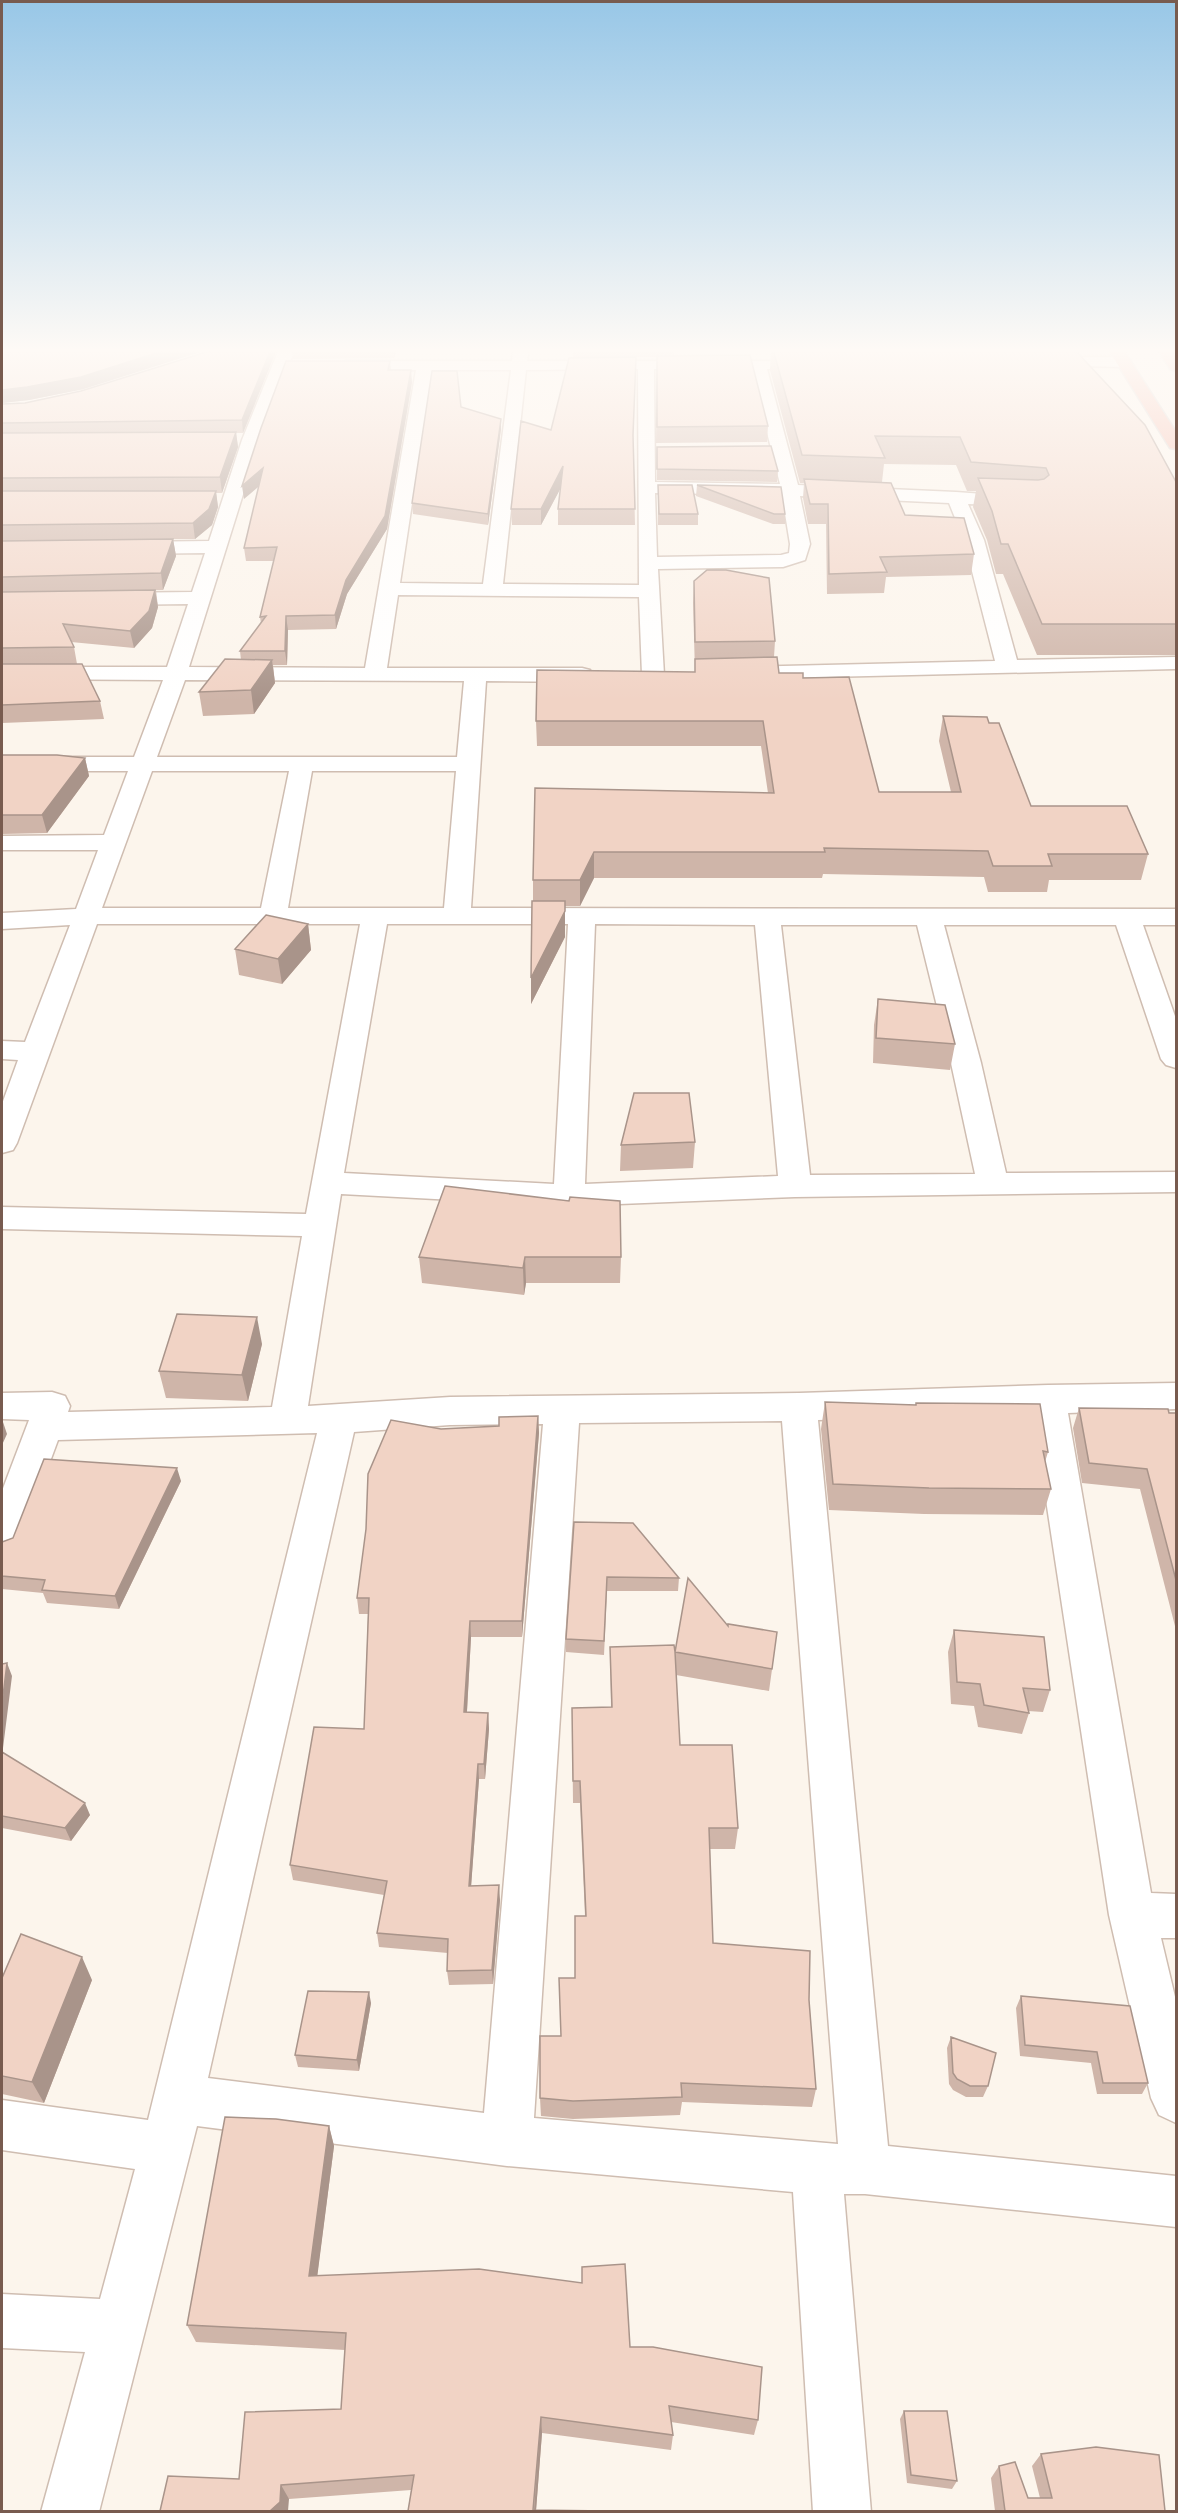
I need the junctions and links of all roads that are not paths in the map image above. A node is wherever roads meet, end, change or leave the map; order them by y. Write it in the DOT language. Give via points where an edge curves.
graph roads {
  1 [pos="243,466"];
  2 [pos="409,466"];
  3 [pos="507,466"];
  4 [pos="645,466"];
  5 [pos="784,466"];
  6 [pos="646,487"];
  7 [pos="790,490"];
  8 [pos="956,496"];
  9 [pos="210,500"];
  10 [pos="232,500"];
  11 [pos="1033,502"];
  12 [pos="216,547"];
  13 [pos="109,548"];
  14 [pos="647,562"];
  15 [pos="388,589"];
  16 [pos="492,590"];
  17 [pos="647,591"];
  18 [pos="200,598"];
  19 [pos="96,599"];
  20 [pos="1176,663"];
  21 [pos="1008,668"];
  22 [pos="2,673"];
  23 [pos="176,674"];
  24 [pos="677,674"];
  25 [pos="712,674"];
  26 [pos="375,675"];
  27 [pos="606,675"];
  28 [pos="629,675"];
  29 [pos="653,675"];
  30 [pos="475,676"];
  31 [pos="2,764"];
  32 [pos="141,764"];
  33 [pos="302,764"];
  34 [pos="467,764"];
  35 [pos="114,842"];
  36 [pos="2,843"];
  37 [pos="85,916"];
  38 [pos="273,916"];
  39 [pos="375,916"];
  40 [pos="457,916"];
  41 [pos="582,916"];
  42 [pos="767,916"];
  43 [pos="928,916"];
  44 [pos="1127,917"];
  45 [pos="1176,917"];
  46 [pos="2,921"];
  47 [pos="2,1050"];
  48 [pos="37,1052"];
  49 [pos="1176,1059"];
  50 [pos="2,1143"];
  51 [pos="1176,1182"];
  52 [pos="327,1183"];
  53 [pos="993,1184"];
  54 [pos="795,1186"];
  55 [pos="570,1195"];
  56 [pos="2,1218"];
  57 [pos="321,1225"];
  58 [pos="1176,1396"];
  59 [pos="1048,1398"];
  60 [pos="2,1406"];
  61 [pos="799,1407"];
  62 [pos="562,1408"];
  63 [pos="339,1419"];
  64 [pos="288,1421"];
  65 [pos="44,1426"];
  66 [pos="2,1540"];
  67 [pos="1132,1915"];
  68 [pos="1176,1916"];
  69 [pos="1176,2098"];
  70 [pos="179,2099"];
  71 [pos="2,2125"];
  72 [pos="507,2141"];
  73 [pos="165,2148"];
  74 [pos="841,2169"];
  75 [pos="1176,2201"];
  76 [pos="2,2321"];
  77 [pos="118,2327"];
  78 [pos="70,2511"];
  79 [pos="842,2511"];
  1 -- 10 [label="street"];
  2 -- 15 [label="street"];
  3 -- 16 [label="street"];
  4 -- 6 [label="street"];
  5 -- 7 [label="street"];
  6 -- 7 [label="street"];
  6 -- 14 [label="street"];
  7 -- 8 [label="street"];
  7 -- 14 [label="street" via="800,544 798,556 783,561"];
  8 -- 11 [label="street"];
  8 -- 21 [label="street" via="974,540"];
  9 -- 10 [label="street"];
  10 -- 12 [label="street"];
  12 -- 13 [label="street"];
  12 -- 18 [label="street"];
  14 -- 17 [label="street"];
  15 -- 16 [label="street"];
  15 -- 26 [label="street"];
  16 -- 17 [label="street"];
  17 -- 29 [label="street"];
  18 -- 19 [label="street"];
  18 -- 23 [label="street"];
  20 -- 21 [label="street"];
  21 -- 25 [label="street"];
  22 -- 23 [label="street"];
  23 -- 26 [label="street"];
  23 -- 32 [label="street"];
  24 -- 29 [label="street"];
  26 -- 30 [label="street"];
  27 -- 30 [label="street"];
  28 -- 29 [label="street"];
  30 -- 34 [label="street"];
  31 -- 32 [label="street"];
  32 -- 33 [label="street"];
  32 -- 35 [label="street"];
  33 -- 34 [label="street"];
  33 -- 38 [label="street"];
  34 -- 40 [label="street"];
  35 -- 36 [label="street"];
  35 -- 37 [label="street"];
  37 -- 38 [label="street"];
  37 -- 46 [label="street"];
  37 -- 48 [label="street"];
  38 -- 39 [label="street"];
  39 -- 40 [label="street"];
  39 -- 52 [label="street"];
  40 -- 41 [label="street"];
  41 -- 42 [label="street"];
  41 -- 55 [label="street"];
  42 -- 43 [label="street"];
  42 -- 54 [label="street"];
  43 -- 44 [label="street"];
  43 -- 53 [label="street"];
  44 -- 45 [label="street"];
  44 -- 49 [label="street"];
  47 -- 48 [label="street"];
  48 -- 50 [label="street"];
  51 -- 53 [label="street"];
  52 -- 55 [label="street"];
  52 -- 57 [label="street"];
  53 -- 54 [label="street"];
  54 -- 55 [label="street"];
  56 -- 57 [label="street"];
  57 -- 64 [label="street"];
  58 -- 59 [label="street"];
  59 -- 61 [label="street"];
  59 -- 67 [label="street"];
  60 -- 65 [label="street" via="52,1406"];
  61 -- 62 [label="street"];
  61 -- 74 [label="street"];
  62 -- 63 [label="street"];
  62 -- 72 [label="street"];
  63 -- 64 [label="street"];
  63 -- 70 [label="street"];
  64 -- 65 [label="street"];
  65 -- 66 [label="street"];
  67 -- 68 [label="street"];
  67 -- 69 [label="street"];
  70 -- 72 [label="street"];
  70 -- 73 [label="street"];
  71 -- 73 [label="street"];
  72 -- 74 [label="street"];
  73 -- 77 [label="street"];
  74 -- 75 [label="street"];
  74 -- 79 [label="street"];
  76 -- 77 [label="street"];
  77 -- 78 [label="street"];
}
